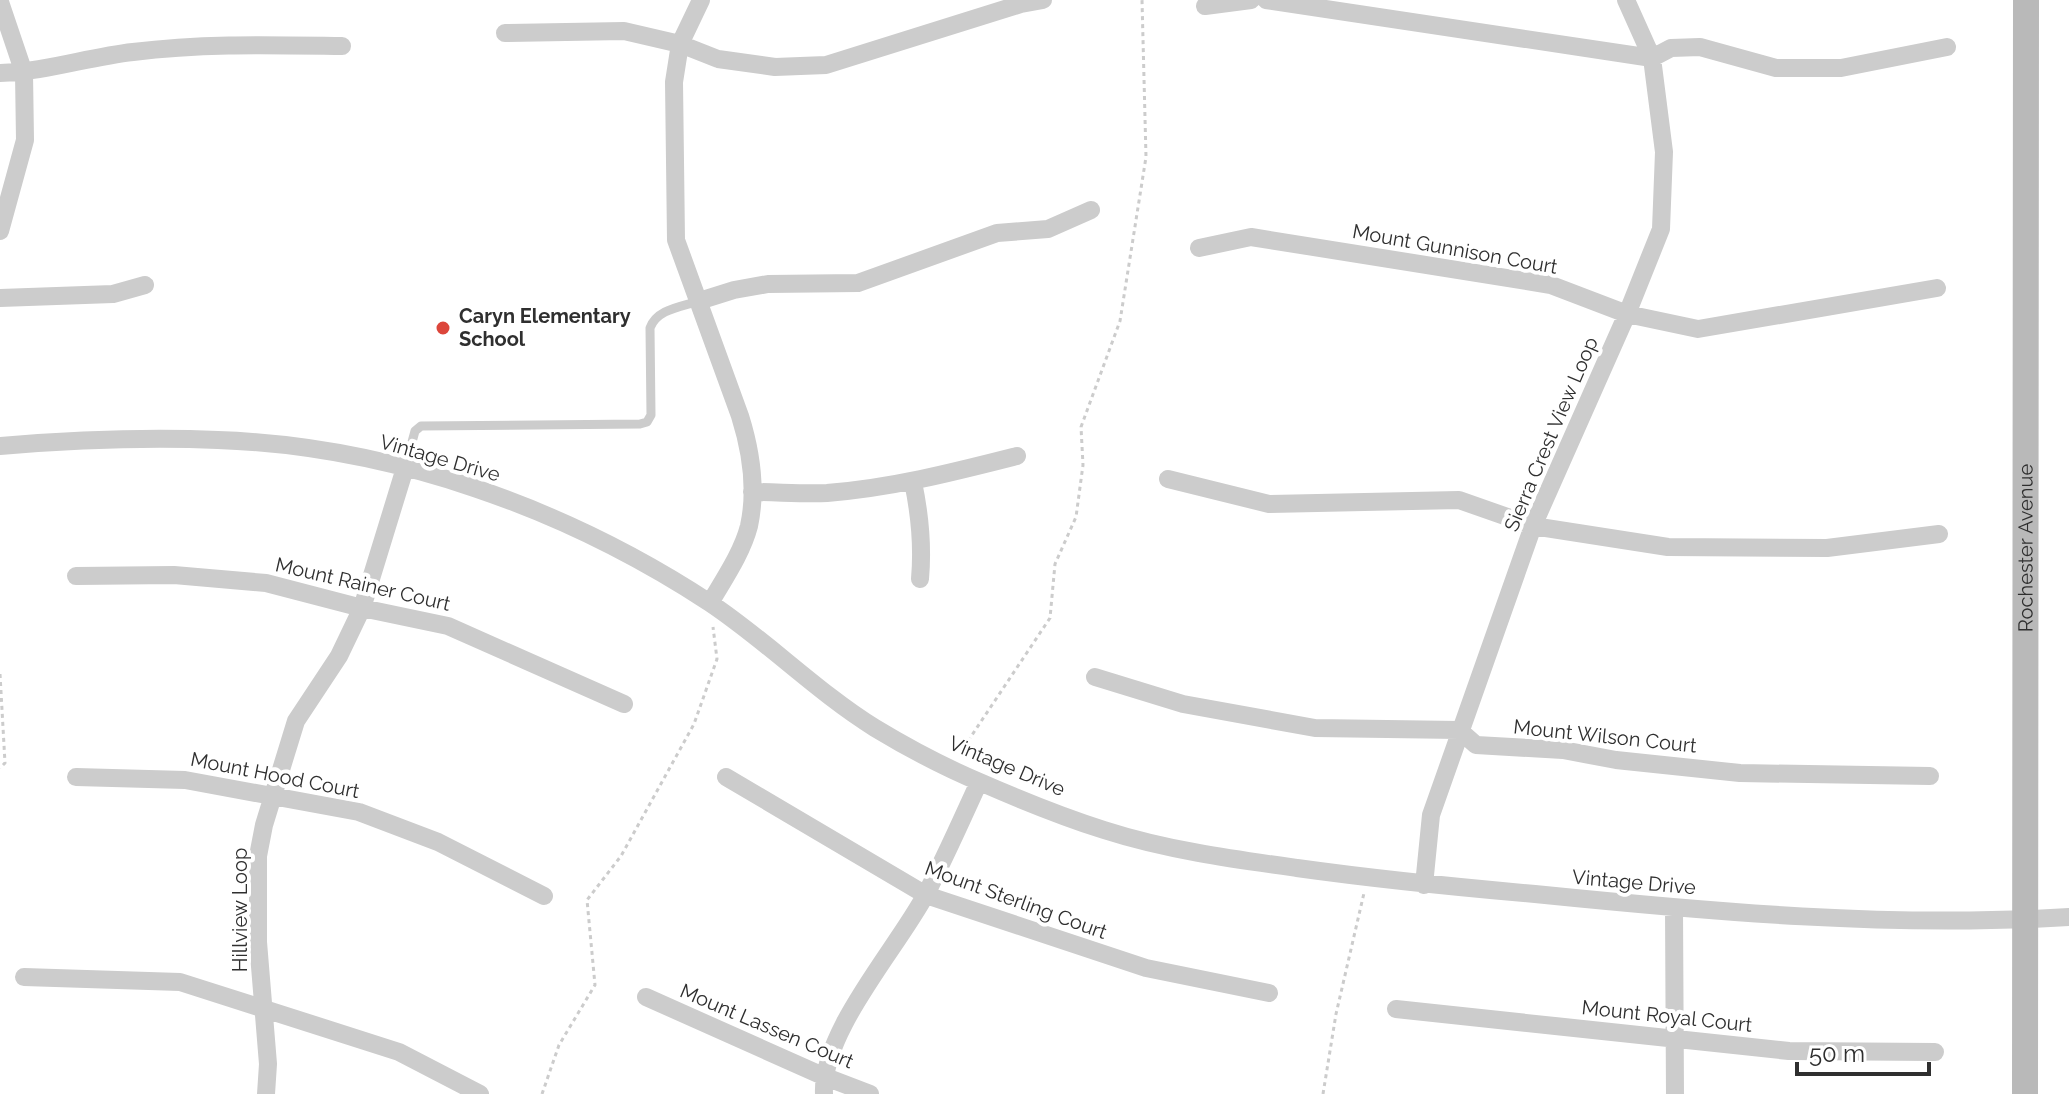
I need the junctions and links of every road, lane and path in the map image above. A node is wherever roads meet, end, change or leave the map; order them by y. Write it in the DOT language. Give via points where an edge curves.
graph roads {
  1 [pos="701,0"];
  2 [pos="1043,0"];
  3 [pos="1142,0"];
  4 [pos="1251,0"];
  5 [pos="1266,0"];
  6 [pos="1626,0"];
  7 [pos="2026,0"];
  8 [pos="0,2"];
  9 [pos="1205,6"];
  10 [pos="505,33"];
  11 [pos="680,44"];
  12 [pos="342,46"];
  13 [pos="1947,47"];
  14 [pos="1652,58"];
  15 [pos="0,73"];
  16 [pos="24,73"];
  17 [pos="1091,210"];
  18 [pos="0,231"];
  19 [pos="1199,248"];
  20 [pos="145,285"];
  21 [pos="1937,288"];
  22 [pos="0,298"];
  23 [pos="699,301"];
  24 [pos="1627,314"];
  25 [pos="0,446"];
  26 [pos="1017,456"];
  27 [pos="405,468"];
  28 [pos="1168,479"];
  29 [pos="913,482"];
  30 [pos="752,492"];
  31 [pos="1533,526"];
  32 [pos="1939,534"];
  33 [pos="76,576"];
  34 [pos="920,579"];
  35 [pos="710,603"];
  36 [pos="362,608"];
  37 [pos="0,674"];
  38 [pos="1095,677"];
  39 [pos="624,704"];
  40 [pos="1459,730"];
  41 [pos="968,741"];
  42 [pos="0,768"];
  43 [pos="1930,776"];
  44 [pos="76,777"];
  45 [pos="726,777"];
  46 [pos="979,782"];
  47 [pos="271,796"];
  48 [pos="1367,878"];
  49 [pos="1424,885"];
  50 [pos="926,895"];
  51 [pos="544,896"];
  52 [pos="1674,909"];
  53 [pos="2069,917"];
  54 [pos="2027,920"];
  55 [pos="24,977"];
  56 [pos="1269,993"];
  57 [pos="646,997"];
  58 [pos="264,1007"];
  59 [pos="1396,1009"];
  60 [pos="1674,1039"];
  61 [pos="1935,1052"];
  62 [pos="823,1085"];
  63 [pos="266,1094"];
  64 [pos="480,1094"];
  65 [pos="542,1094"];
  66 [pos="870,1094"];
  67 [pos="1323,1094"];
  68 [pos="1675,1094"];
  69 [pos="2025,1094"];
  1 -- 11 [label="street"];
  2 -- 11 [label="street" via="826,65 775,67 718,59"];
  3 -- 41 [label="path" via="1146,157 1120,321 1081,427 1083,465 1076,517 1055,564 1050,618"];
  4 -- 9 [label="street"];
  5 -- 14 [label="street"];
  6 -- 14 [label="street, Sierra Crest View Loop"];
  7 -- 54 [label="street, Rochester Avenue"];
  8 -- 16 [label="street"];
  10 -- 11 [label="street" via="624,31"];
  11 -- 23 [label="street" via="674,82 676,240"];
  12 -- 16 [label="street" via="200,44"];
  13 -- 14 [label="street" via="1841,68 1776,68 1700,47 1671,48"];
  14 -- 24 [label="street, Sierra Crest View Loop" via="1664,152 1661,229"];
  15 -- 16 [label="street"];
  16 -- 18 [label="street" via="25,140"];
  17 -- 23 [label="street" via="1048,229 997,233 858,283 768,284"];
  19 -- 24 [label="street, Mount Gunnison Court" via="1251,237 1551,285"];
  20 -- 22 [label="street" via="113,294"];
  21 -- 24 [label="street, Mount Gunnison Court" via="1698,329"];
  23 -- 27 [label="lane" via="665,311 650,328 647,422 421,426"];
  23 -- 30 [label="street" via="749,443"];
  24 -- 31 [label="street, Sierra Crest View Loop"];
  25 -- 27 [label="street, Vintage Drive" via="222,440 307,448"];
  26 -- 29 [label="street"];
  27 -- 35 [label="street, Vintage Drive" via="477,489 597,538"];
  27 -- 36 [label="street, Hillview Loop"];
  28 -- 31 [label="street" via="1269,504 1459,500"];
  29 -- 30 [label="street" via="824,493"];
  29 -- 34 [label="street" via="923,548"];
  30 -- 35 [label="street" via="748,527"];
  31 -- 32 [label="street" via="1668,547 1827,548"];
  31 -- 40 [label="street, Sierra Crest View Loop"];
  33 -- 36 [label="street, Mount Rainer Court" via="174,575 266,583"];
  35 -- 46 [label="street, Vintage Drive" via="874,727"];
  35 -- 65 [label="path" via="717,659 694,724 621,856 587,900 595,985 559,1045"];
  36 -- 39 [label="street, Mount Rainer Court" via="448,626"];
  36 -- 47 [label="street, Hillview Loop" via="339,656 296,721"];
  37 -- 42 [label="path" via="5,763"];
  38 -- 40 [label="street, Mount Wilson Court" via="1183,704 1303,726"];
  40 -- 43 [label="street, Mount Wilson Court" via="1476,745 1563,750 1740,773"];
  40 -- 49 [label="street, Sierra Crest View Loop" via="1431,815"];
  44 -- 47 [label="street, Mount Hood Court" via="185,780"];
  45 -- 50 [label="street, Mount Sterling Court"];
  46 -- 48 [label="street, Vintage Drive" via="1106,831 1217,857"];
  46 -- 50 [label="street"];
  47 -- 51 [label="street, Mount Hood Court" via="359,812 438,842"];
  47 -- 58 [label="street, Hillview Loop" via="258,856"];
  48 -- 49 [label="street, Vintage Drive"];
  48 -- 67 [label="path"];
  49 -- 52 [label="street, Vintage Drive"];
  50 -- 56 [label="street, Mount Sterling Court" via="1146,968"];
  50 -- 62 [label="street" via="834,1041"];
  52 -- 54 [label="street, Vintage Drive" via="1849,919"];
  52 -- 60 [label="street"];
  53 -- 54 [label="street, Vintage Drive"];
  54 -- 69 [label="street, Rochester Avenue"];
  55 -- 58 [label="street" via="180,982"];
  57 -- 62 [label="street, Mount Lassen Court"];
  58 -- 63 [label="street, Hillview Loop"];
  58 -- 64 [label="street" via="399,1052"];
  59 -- 60 [label="street, Mount Royal Court"];
  60 -- 61 [label="street, Mount Royal Court" via="1789,1051"];
  60 -- 68 [label="street"];
  62 -- 66 [label="street, Mount Lassen Court"];
}
